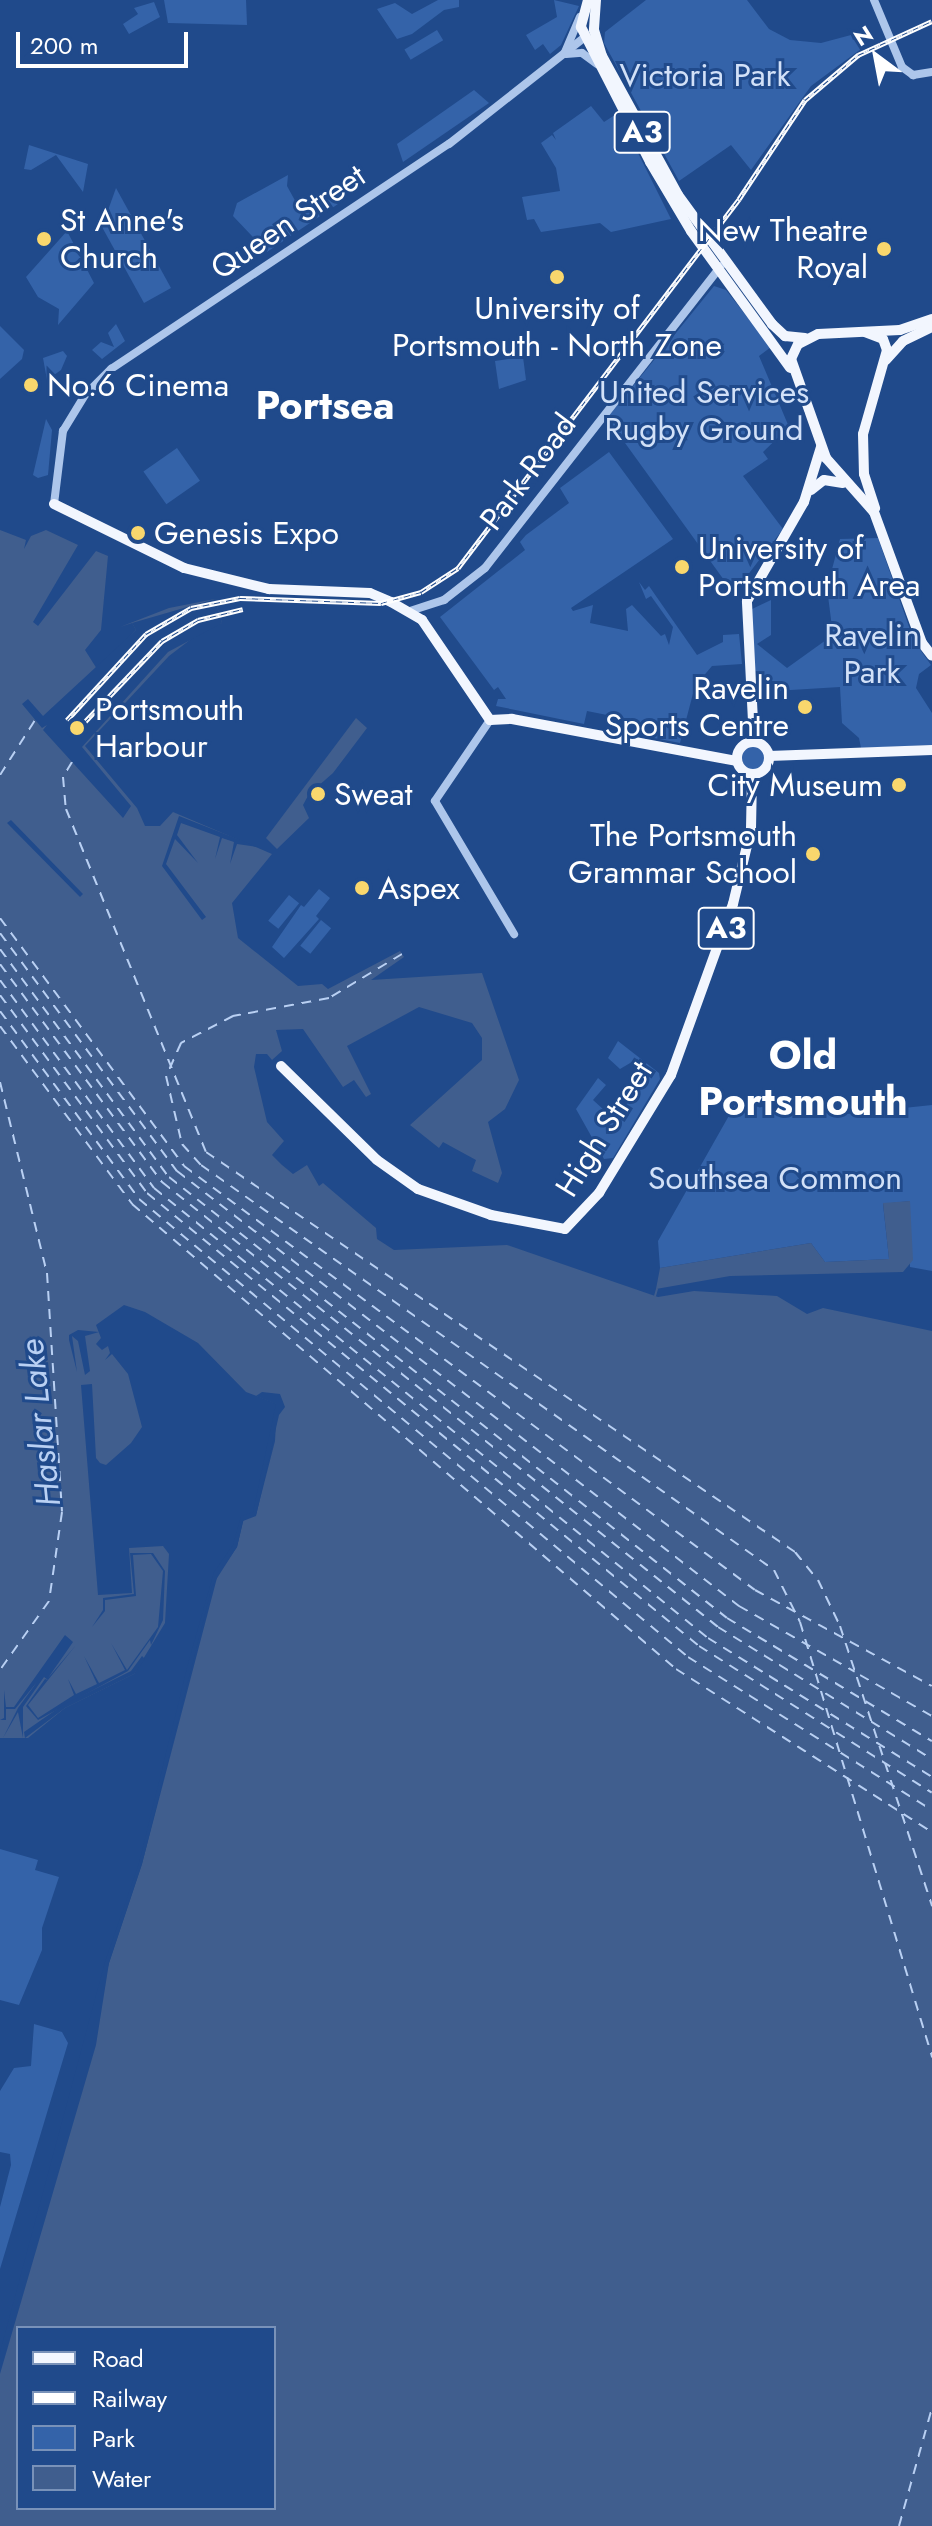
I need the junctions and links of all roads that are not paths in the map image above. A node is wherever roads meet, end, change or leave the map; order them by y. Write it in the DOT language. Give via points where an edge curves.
graph roads {
  1 [pos="593,0"];
  2 [pos="874,0"];
  3 [pos="580,17"];
  4 [pos="590,34"];
  5 [pos="562,56"];
  6 [pos="601,68"];
  7 [pos="932,72"];
  8 [pos="722,265"];
  9 [pos="932,319"];
  10 [pos="932,327"];
  11 [pos="852,331"];
  12 [pos="807,338"];
  13 [pos="883,366"];
  14 [pos="799,383"];
  15 [pos="821,445"];
  16 [pos="865,480"];
  17 [pos="848,485"];
  18 [pos="804,502"];
  19 [pos="54,504"];
  20 [pos="877,518"];
  21 [pos="410,611"];
  22 [pos="932,656"];
  23 [pos="490,720"];
  24 [pos="754,741"];
  25 [pos="932,750"];
  26 [pos="769,756"];
  27 [pos="736,761"];
  28 [pos="752,775"];
  29 [pos="514,934"];
  30 [pos="281,1066"];
  1 -- 3 [label="main road, A3"];
  1 -- 4 [label="main road, A3"];
  2 -- 7 [label="street" via="908,73"];
  3 -- 4 [label="main road, A3"];
  3 -- 5 [label="street"];
  4 -- 5 [label="street, Queen Street"];
  4 -- 6 [label="main road, A3"];
  4 -- 8 [label="main road, A3"];
  5 -- 6 [label="street" via="582,53"];
  5 -- 19 [label="street, Queen Street" via="449,144 111,369 85,395 63,431"];
  6 -- 8 [label="main road, A3" via="670,198"];
  8 -- 12 [label="main road, A3" via="779,332"];
  8 -- 14 [label="main road, A3"];
  8 -- 21 [label="street, Park Road" via="485,568 444,600"];
  9 -- 11 [label="main road" via="900,330"];
  10 -- 13 [label="main road" via="900,343"];
  11 -- 12 [label="main road"];
  11 -- 13 [label="main road" via="883,339"];
  12 -- 14 [label="main road, A3" via="793,352"];
  13 -- 16 [label="main road" via="864,428"];
  14 -- 15 [label="main road, A3"];
  15 -- 17 [label="main road, A3" via="832,469"];
  15 -- 18 [label="main road" via="818,470"];
  16 -- 17 [label="main road" via="861,486"];
  16 -- 20 [label="main road"];
  17 -- 18 [label="main road" via="820,481"];
  17 -- 20 [label="main road" via="866,499"];
  18 -- 24 [label="main road" via="747,601"];
  19 -- 21 [label="main road" via="184,568 269,589 370,593"];
  20 -- 22 [label="main road"];
  21 -- 23 [label="main road" via="430,631"];
  23 -- 27 [label="main road" via="512,719"];
  23 -- 29 [label="street" via="435,801"];
  24 -- 26 [label="main road" via="764,745"];
  24 -- 27 [label="main road" via="741,748"];
  25 -- 26 [label="main road"];
  26 -- 28 [label="main road"];
  27 -- 28 [label="main road" via="740,770"];
  28 -- 30 [label="main road, High Street / A3" via="751,829 733,904 670,1079 599,1193 565,1229 491,1215 425,1192 394,1174"];
}
